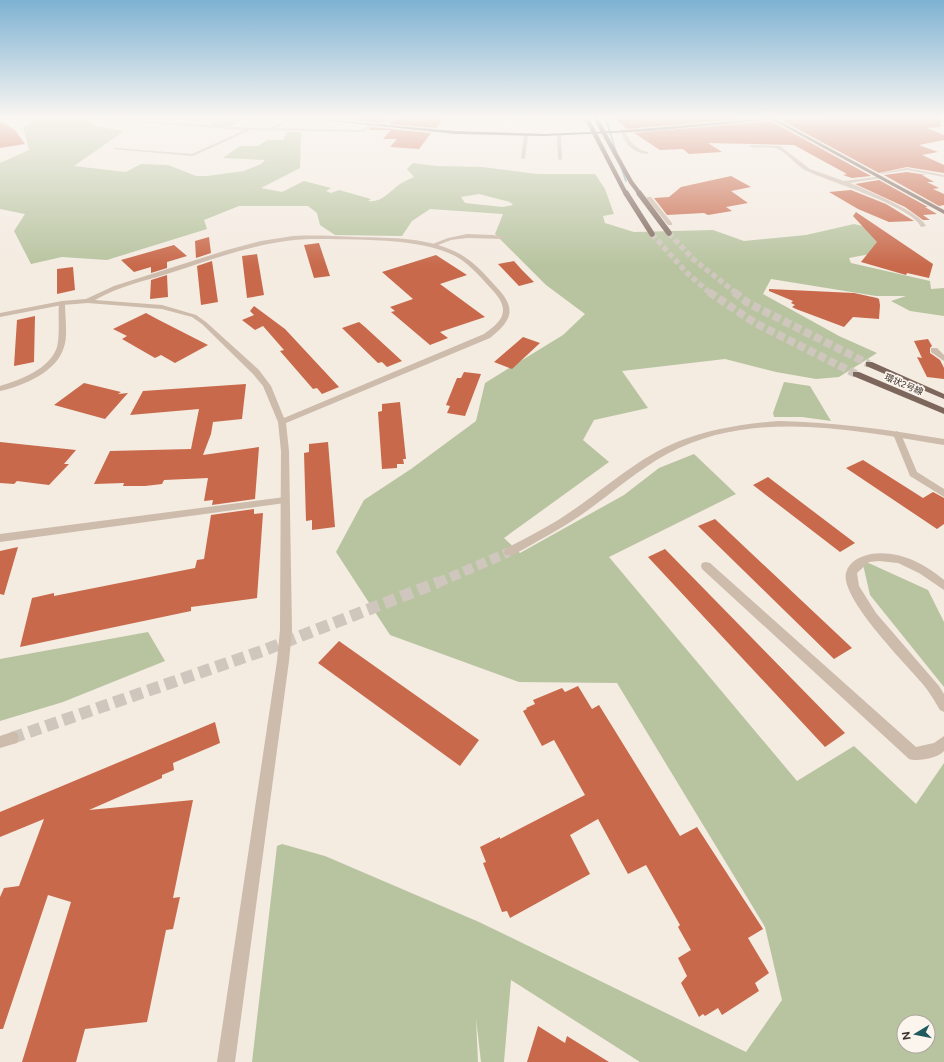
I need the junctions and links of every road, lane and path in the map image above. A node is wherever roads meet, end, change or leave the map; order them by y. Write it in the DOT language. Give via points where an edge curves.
graph roads {
  1 [pos="610,167"];
  2 [pos="622,167"];
  3 [pos="804,167"];
  4 [pos="865,167"];
  5 [pos="881,175"];
  6 [pos="944,176"];
  7 [pos="843,183"];
  8 [pos="649,198"];
  9 [pos="944,206"];
  10 [pos="944,212"];
  11 [pos="670,224"];
  12 [pos="922,226"];
  13 [pos="669,233"];
  14 [pos="652,234"];
  15 [pos="502,237"];
  16 [pos="433,245"];
  17 [pos="88,301"];
  18 [pos="62,303"];
  19 [pos="0,315"];
  20 [pos="934,350"];
  21 [pos="944,358"];
  22 [pos="869,364"];
  23 [pos="856,374"];
  24 [pos="0,389"];
  25 [pos="944,397"];
  26 [pos="944,411"];
  27 [pos="282,422"];
  28 [pos="897,434"];
  29 [pos="944,442"];
  30 [pos="944,494"];
  31 [pos="285,500"];
  32 [pos="0,538"];
  33 [pos="509,552"];
  34 [pos="706,566"];
  35 [pos="944,586"];
  36 [pos="944,706"];
  37 [pos="944,742"];
  38 [pos="226,1062"];
  1 -- 14 [label="main road, bridge"];
  2 -- 13 [label="main road, bridge"];
  3 -- 7 [label="street"];
  4 -- 5 [label="main road"];
  5 -- 6 [label="street" via="907,169"];
  5 -- 7 [label="street"];
  5 -- 9 [label="main road"];
  5 -- 10 [label="main road"];
  7 -- 12 [label="street" via="907,212 922,222"];
  8 -- 11 [label="street"];
  15 -- 16 [label="street" via="463,236 445,239"];
  16 -- 17 [label="street" via="404,241 311,237 277,240 121,286"];
  16 -- 27 [label="street" via="462,257 477,269 506,303 507,316 503,323 487,336"];
  17 -- 18 [label="street"];
  17 -- 27 [label="street" via="162,307 194,316 256,372 267,386"];
  18 -- 19 [label="street"];
  18 -- 24 [label="street" via="59,352 32,376"];
  20 -- 21 [label="street"];
  22 -- 25 [label="main road, 環状2号線"];
  23 -- 26 [label="main road, 環状2号線"];
  27 -- 31 [label="street"];
  28 -- 29 [label="street"];
  28 -- 30 [label="street" via="913,474"];
  28 -- 33 [label="street" via="843,426 806,424 774,424 710,434 680,444 649,461 564,522"];
  31 -- 32 [label="street"];
  31 -- 38 [label="street" via="286,630 283,661"];
  34 -- 37 [label="street" via="914,754 936,749"];
  35 -- 36 [label="street" via="931,574 907,561 888,557 873,557 861,561 853,568 851,575 853,588 867,609 935,690"];
}
